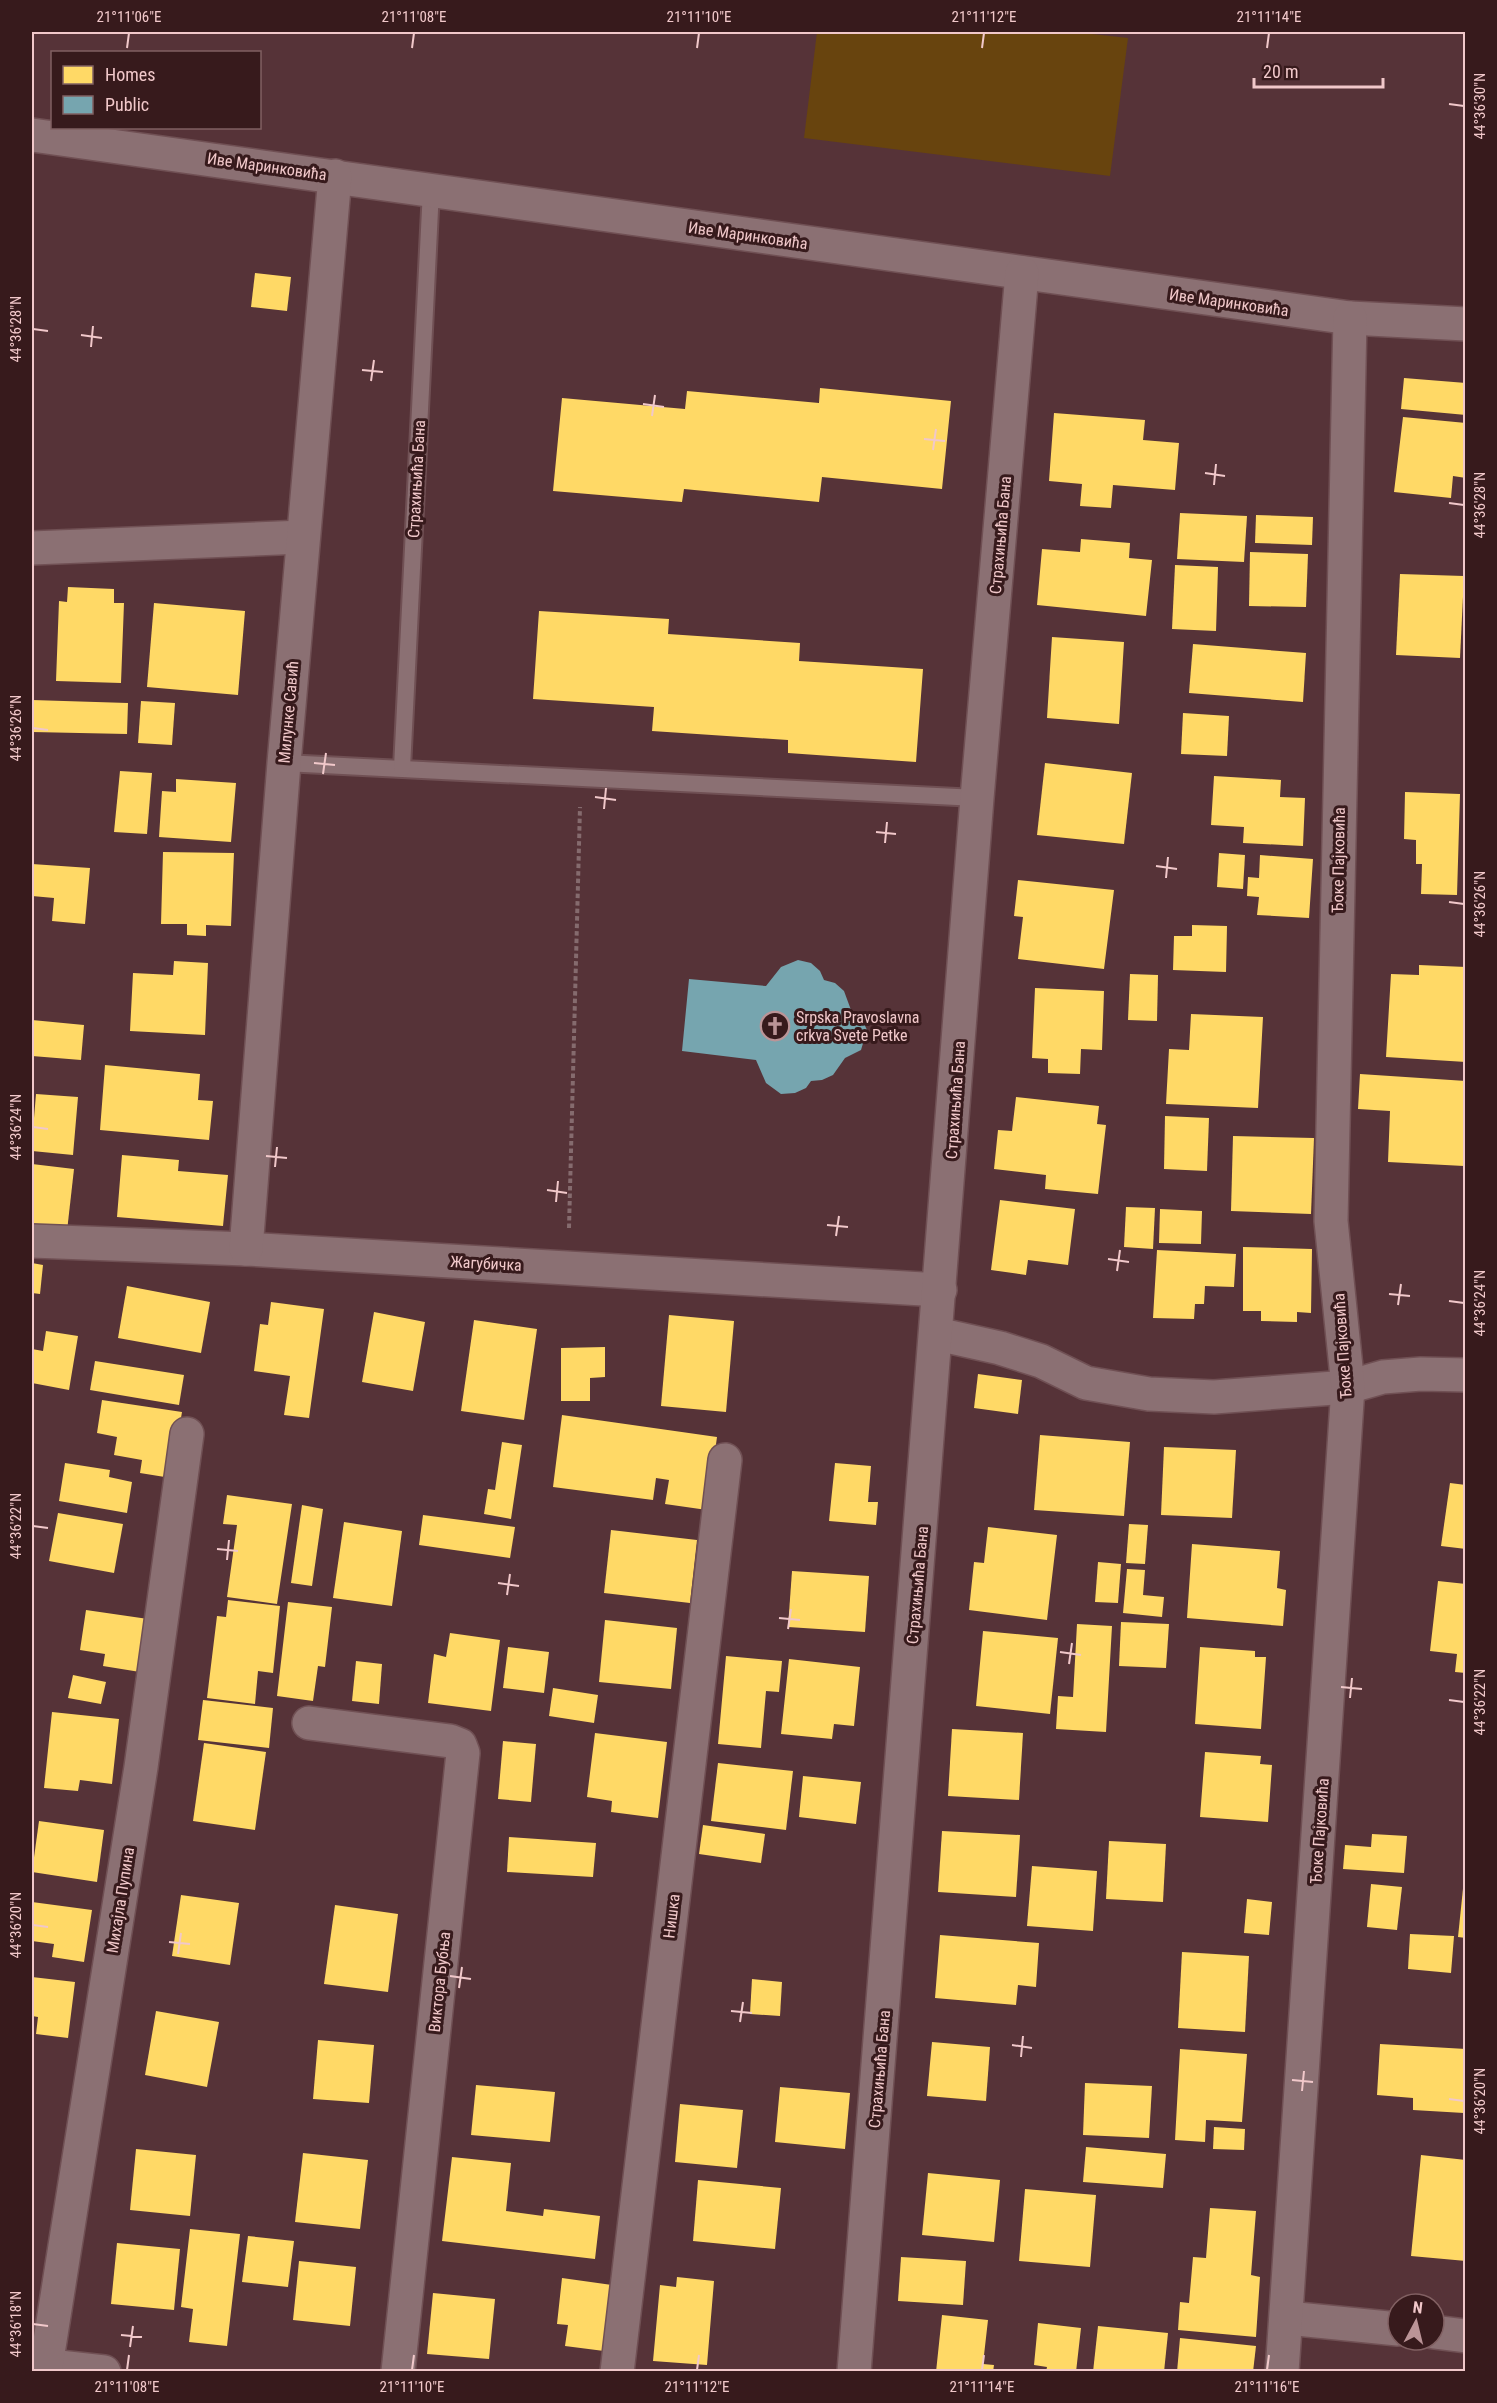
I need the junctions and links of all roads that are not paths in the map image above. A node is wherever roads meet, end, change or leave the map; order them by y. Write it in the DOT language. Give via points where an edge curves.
graph roads {
  1 [pos="32,135"];
  2 [pos="335,176"];
  3 [pos="431,190"];
  4 [pos="1022,273"];
  5 [pos="1350,318"];
  6 [pos="1466,324"];
  7 [pos="303,537"];
  8 [pos="32,548"];
  9 [pos="284,763"];
  10 [pos="402,768"];
  11 [pos="977,798"];
  12 [pos="32,1241"];
  13 [pos="246,1249"];
  14 [pos="940,1290"];
  15 [pos="937,1334"];
  16 [pos="1466,1375"];
  17 [pos="1348,1387"];
  18 [pos="188,1434"];
  19 [pos="725,1460"];
  20 [pos="309,1723"];
  21 [pos="1287,2318"];
  22 [pos="1386,2328"];
  23 [pos="1446,2334"];
  24 [pos="1466,2336"];
  25 [pos="39,2365"];
  26 [pos="104,2372"];
  27 [pos="398,2372"];
  28 [pos="618,2372"];
  29 [pos="855,2372"];
  30 [pos="1282,2372"];
  1 -- 2 [label="street, Иве Маринковића"];
  2 -- 3 [label="street, Иве Маринковића"];
  2 -- 7 [label="street, Милунке Савић"];
  3 -- 4 [label="street, Иве Маринковића"];
  3 -- 10 [label="lane, Страхињића Бана"];
  4 -- 5 [label="street, Иве Маринковића"];
  4 -- 11 [label="street, Страхињића Бана"];
  5 -- 6 [label="street, Иве Маринковића"];
  5 -- 17 [label="street, Ђоке Пајковића" via="1331,1221"];
  7 -- 8 [label="street"];
  7 -- 9 [label="street, Милунке Савић"];
  9 -- 10 [label="lane"];
  9 -- 13 [label="street, Милунке Савић"];
  10 -- 11 [label="lane"];
  11 -- 14 [label="street, Страхињића Бана"];
  12 -- 13 [label="street, Жагубичка"];
  13 -- 14 [label="street, Жагубичка"];
  14 -- 15 [label="street, Страхињића Бана"];
  15 -- 17 [label="street" via="1041,1361 1086,1383 1149,1394 1214,1397"];
  15 -- 29 [label="street, Страхињића Бана"];
  16 -- 17 [label="street" via="1383,1377"];
  17 -- 21 [label="street, Ђоке Пајковића"];
  18 -- 25 [label="street, Михајла Пупина" via="141,1767"];
  19 -- 28 [label="street, Нишка"];
  20 -- 27 [label="street, Виктора Бубња" via="450,1741 460,1745 463,1753"];
  21 -- 22 [label="street"];
  21 -- 30 [label="street, Ђоке Пајковића"];
  23 -- 24 [label="street"];
  25 -- 26 [label="street"];
}
